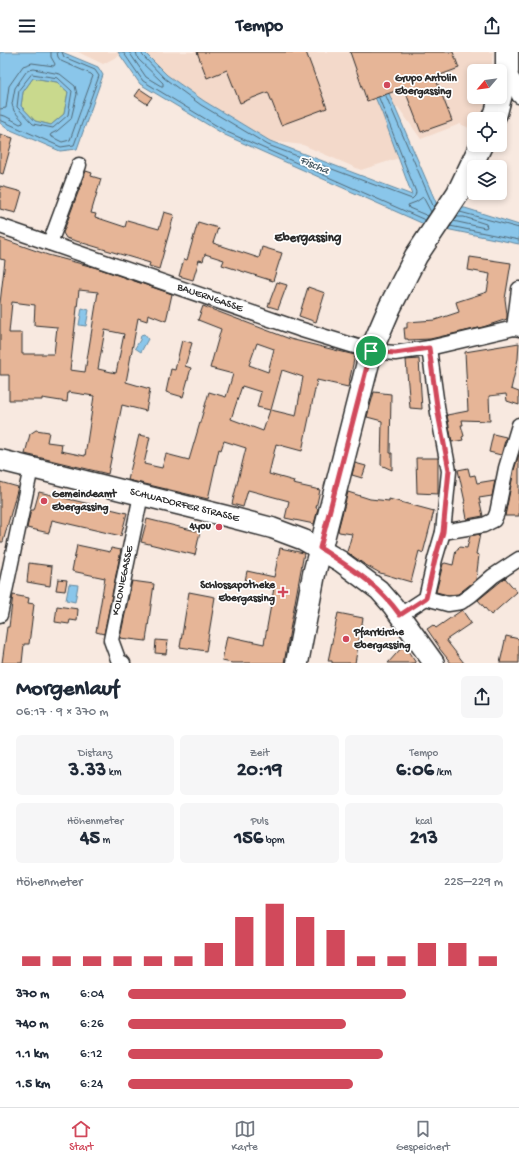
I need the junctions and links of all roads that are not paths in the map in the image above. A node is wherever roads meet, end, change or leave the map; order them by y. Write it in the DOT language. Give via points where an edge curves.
graph roads {
  1 [pos="507,62"];
  2 [pos="519,96"];
  3 [pos="496,112"];
  4 [pos="478,152"];
  5 [pos="79,165"];
  6 [pos="0,226"];
  7 [pos="50,243"];
  8 [pos="519,289"];
  9 [pos="516,329"];
  10 [pos="429,348"];
  11 [pos="371,351"];
  12 [pos="519,425"];
  13 [pos="0,460"];
  14 [pos="31,468"];
  15 [pos="141,495"];
  16 [pos="443,532"];
  17 [pos="320,548"];
  18 [pos="519,559"];
  19 [pos="426,598"];
  20 [pos="1,607"];
  21 [pos="400,615"];
  22 [pos="123,663"];
  23 [pos="297,663"];
  24 [pos="434,663"];
  1 -- 2 [label="street"];
  1 -- 3 [label="main road"];
  4 -- 11 [label="main road" via="455,198 416,256"];
  5 -- 7 [label="street"];
  6 -- 7 [label="street, BAUERNGASSE"];
  7 -- 11 [label="street, BAUERNGASSE" via="299,329"];
  8 -- 9 [label="street"];
  9 -- 10 [label="street, BAUERNGASSE"];
  10 -- 11 [label="street, BAUERNGASSE" via="395,353"];
  10 -- 16 [label="street" via="449,470"];
  11 -- 17 [label="main road"];
  12 -- 16 [label="street" via="494,520 484,525"];
  13 -- 14 [label="main road, SCHWADORFER STRASSE"];
  14 -- 15 [label="main road, SCHWADORFER STRASSE"];
  14 -- 20 [label="street"];
  15 -- 17 [label="main road, SCHWADORFER STRASSE" via="272,528"];
  15 -- 22 [label="street, KOLONIEGASSE" via="111,640 119,662"];
  16 -- 19 [label="street"];
  17 -- 21 [label="main road, SCHWADORFER STRASSE" via="374,585"];
  17 -- 23 [label="main road"];
  18 -- 19 [label="street" via="461,602 448,604"];
  19 -- 21 [label="street"];
  21 -- 24 [label="main road, SCHWADORFER STRASSE"];
}
